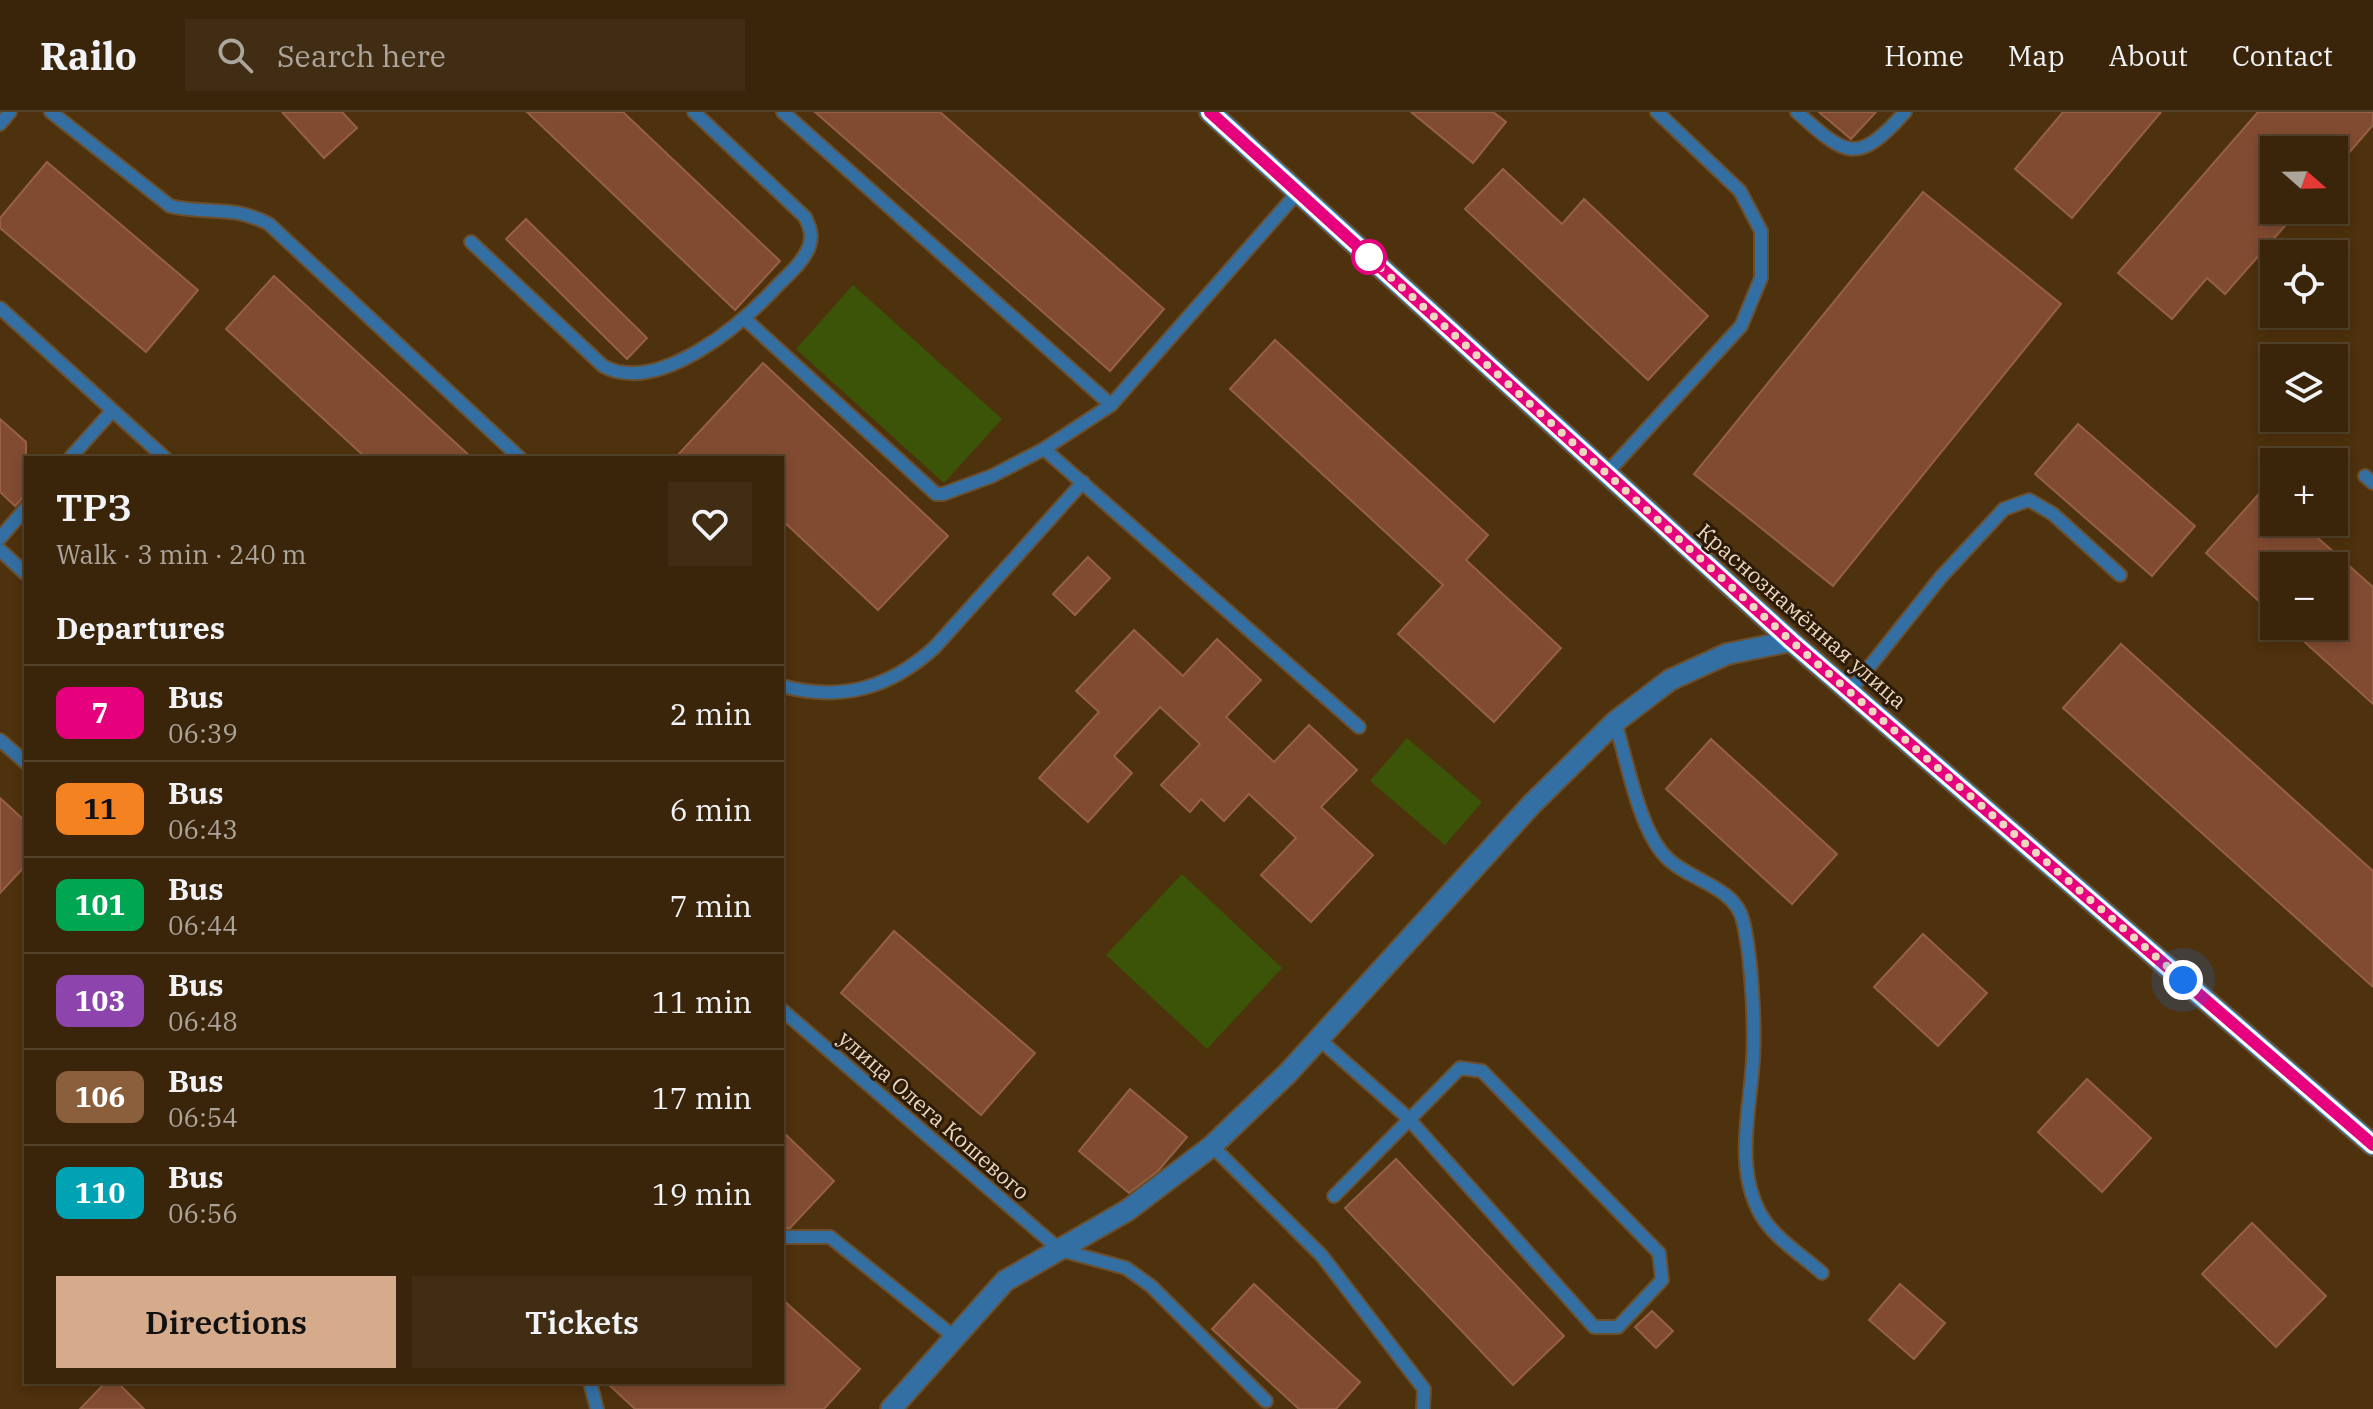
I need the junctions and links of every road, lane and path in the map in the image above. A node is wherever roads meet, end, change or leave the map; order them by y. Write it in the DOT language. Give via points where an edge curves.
graph roads {
  1 [pos="10,112"];
  2 [pos="51,112"];
  3 [pos="783,112"];
  4 [pos="1210,112"];
  5 [pos="1657,112"];
  6 [pos="1797,112"];
  7 [pos="1905,112"];
  8 [pos="702,115"];
  9 [pos="0,124"];
  10 [pos="1298,192"];
  11 [pos="471,242"];
  12 [pos="0,308"];
  13 [pos="746,320"];
  14 [pos="1111,405"];
  15 [pos="112,411"];
  16 [pos="1044,449"];
  17 [pos="72,456"];
  18 [pos="163,456"];
  19 [pos="518,456"];
  20 [pos="1606,474"];
  21 [pos="1083,482"];
  22 [pos="24,510"];
  23 [pos="0,538"];
  24 [pos="0,550"];
  25 [pos="24,572"];
  26 [pos="2120,575"];
  27 [pos="1791,641"];
  28 [pos="784,686"];
  29 [pos="1850,691"];
  30 [pos="1615,722"];
  31 [pos="1359,727"];
  32 [pos="0,740"];
  33 [pos="24,761"];
  34 [pos="784,1012"];
  35 [pos="1319,1039"];
  36 [pos="1407,1117"];
  37 [pos="2373,1145"];
  38 [pos="1212,1146"];
  39 [pos="1334,1196"];
  40 [pos="784,1237"];
  41 [pos="1060,1250"];
  42 [pos="1822,1273"];
  43 [pos="953,1336"];
  44 [pos="591,1384"];
  45 [pos="1266,1401"];
  46 [pos="597,1409"];
  47 [pos="891,1409"];
  48 [pos="1423,1409"];
  1 -- 9 [label="lane"];
  2 -- 19 [label="lane" via="170,206 248,213 269,224"];
  3 -- 14 [label="lane"];
  4 -- 10 [label="main road, Краснознамённая улица"];
  5 -- 20 [label="lane" via="1740,191 1761,231 1761,278 1741,326"];
  6 -- 7 [label="lane" via="1834,145 1853,149 1878,142"];
  8 -- 13 [label="lane" via="811,229 803,258"];
  10 -- 14 [label="lane"];
  10 -- 20 [label="main road, Краснознамённая улица"];
  11 -- 13 [label="lane" via="614,372 667,367"];
  12 -- 15 [label="lane"];
  13 -- 16 [label="lane" via="936,494 992,476"];
  14 -- 16 [label="lane"];
  15 -- 17 [label="lane"];
  15 -- 18 [label="lane"];
  16 -- 21 [label="lane"];
  20 -- 27 [label="main road, Краснознамённая улица"];
  21 -- 28 [label="lane" via="908,671 885,684 837,693"];
  21 -- 31 [label="lane"];
  22 -- 23 [label="lane"];
  24 -- 25 [label="lane"];
  26 -- 29 [label="lane" via="2053,514 2029,500 2004,509 1941,577"];
  27 -- 29 [label="main road, Краснознамённая улица"];
  27 -- 30 [label="street" via="1727,654 1670,680"];
  29 -- 37 [label="main road, Краснознамённая улица"];
  30 -- 35 [label="street" via="1531,805"];
  30 -- 42 [label="lane" via="1650,831 1667,858 1737,904 1750,987 1753,1070 1744,1129 1747,1167 1759,1213 1774,1233"];
  32 -- 33 [label="lane"];
  34 -- 41 [label="lane, улица Олега Кошевого"];
  35 -- 36 [label="lane"];
  35 -- 38 [label="street"];
  36 -- 36 [label="lane" via="1594,1327 1618,1327 1662,1280 1659,1253 1482,1071 1460,1068"];
  36 -- 39 [label="lane"];
  38 -- 41 [label="street" via="1128,1210"];
  38 -- 48 [label="lane" via="1322,1256 1424,1389"];
  40 -- 43 [label="lane" via="830,1237"];
  41 -- 43 [label="street" via="1005,1281"];
  41 -- 45 [label="lane" via="1126,1268 1151,1286"];
  43 -- 47 [label="street"];
  44 -- 46 [label="lane"];
}
